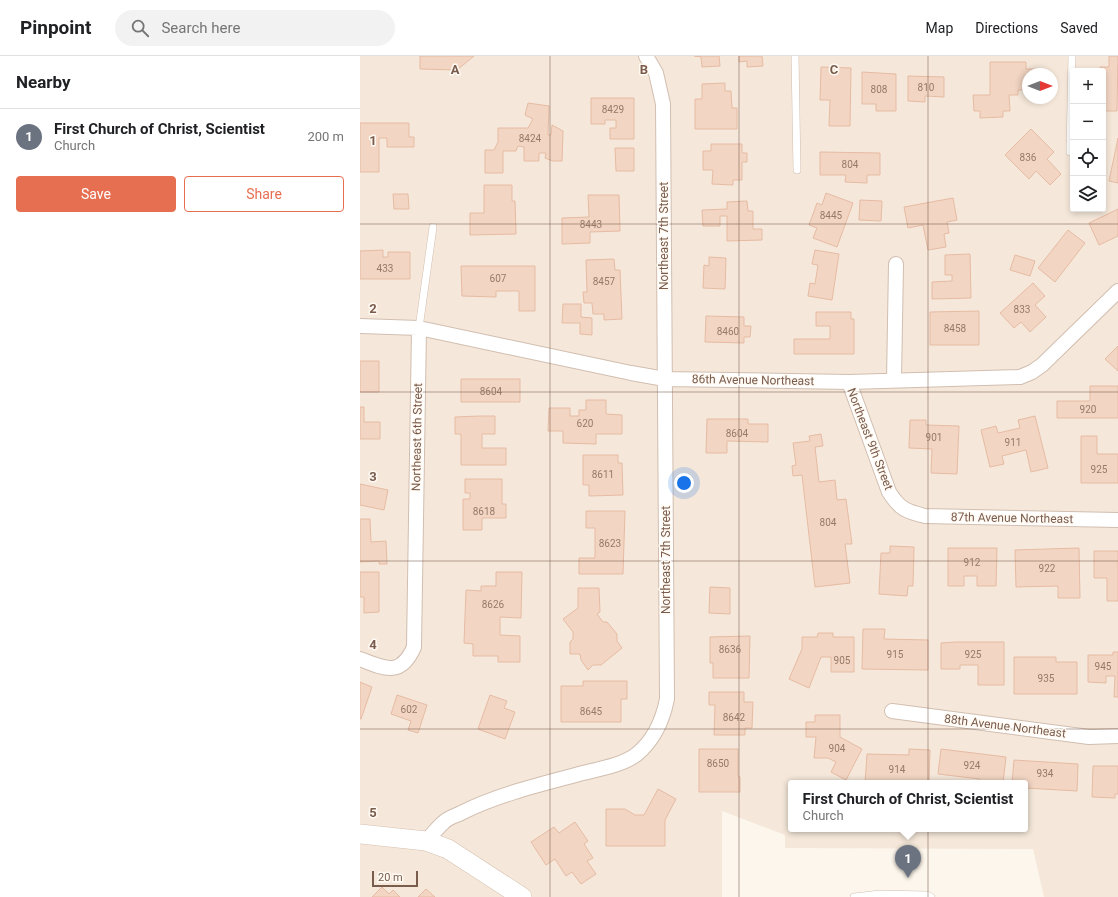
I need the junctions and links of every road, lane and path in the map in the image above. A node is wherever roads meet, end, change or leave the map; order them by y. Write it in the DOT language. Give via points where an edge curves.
graph roads {
  1 [pos="646,56"];
  2 [pos="795,56"];
  3 [pos="1072,56"];
  4 [pos="1070,140"];
  5 [pos="797,170"];
  6 [pos="433,227"];
  7 [pos="896,264"];
  8 [pos="1118,291"];
  9 [pos="360,326"];
  10 [pos="419,328"];
  11 [pos="665,379"];
  12 [pos="894,380"];
  13 [pos="849,382"];
  14 [pos="907,512"];
  15 [pos="1118,520"];
  16 [pos="360,659"];
  17 [pos="892,711"];
  18 [pos="1118,736"];
  19 [pos="360,834"];
  20 [pos="426,841"];
  21 [pos="522,897"];
  22 [pos="854,897"];
  23 [pos="931,897"];
  1 -- 11 [label="street, Northeast 7th Street" via="656,73 663,104"];
  2 -- 5 [label="lane"];
  3 -- 4 [label="lane"];
  6 -- 10 [label="lane, Northeast 6th Street"];
  7 -- 12 [label="street"];
  8 -- 12 [label="street, 86th Avenue Northeast" via="1042,365 1020,377"];
  9 -- 10 [label="street, 86th Avenue Northeast"];
  10 -- 11 [label="street, 86th Avenue Northeast"];
  10 -- 16 [label="street, Northeast 6th Street" via="414,648 403,664 393,669"];
  11 -- 13 [label="street, 86th Avenue Northeast"];
  11 -- 20 [label="street, Northeast 7th Street" via="667,699 664,714 656,730 637,754 623,761 480,803 443,822"];
  12 -- 13 [label="street, 86th Avenue Northeast"];
  13 -- 14 [label="street, Northeast 9th Street" via="889,492 898,506"];
  14 -- 15 [label="street, 87th Avenue Northeast" via="925,516"];
  17 -- 18 [label="street, 88th Avenue Northeast" via="1089,737"];
  19 -- 20 [label="street"];
  20 -- 21 [label="street" via="448,849"];
  22 -- 23 [label="lane" via="880,894"];
}
